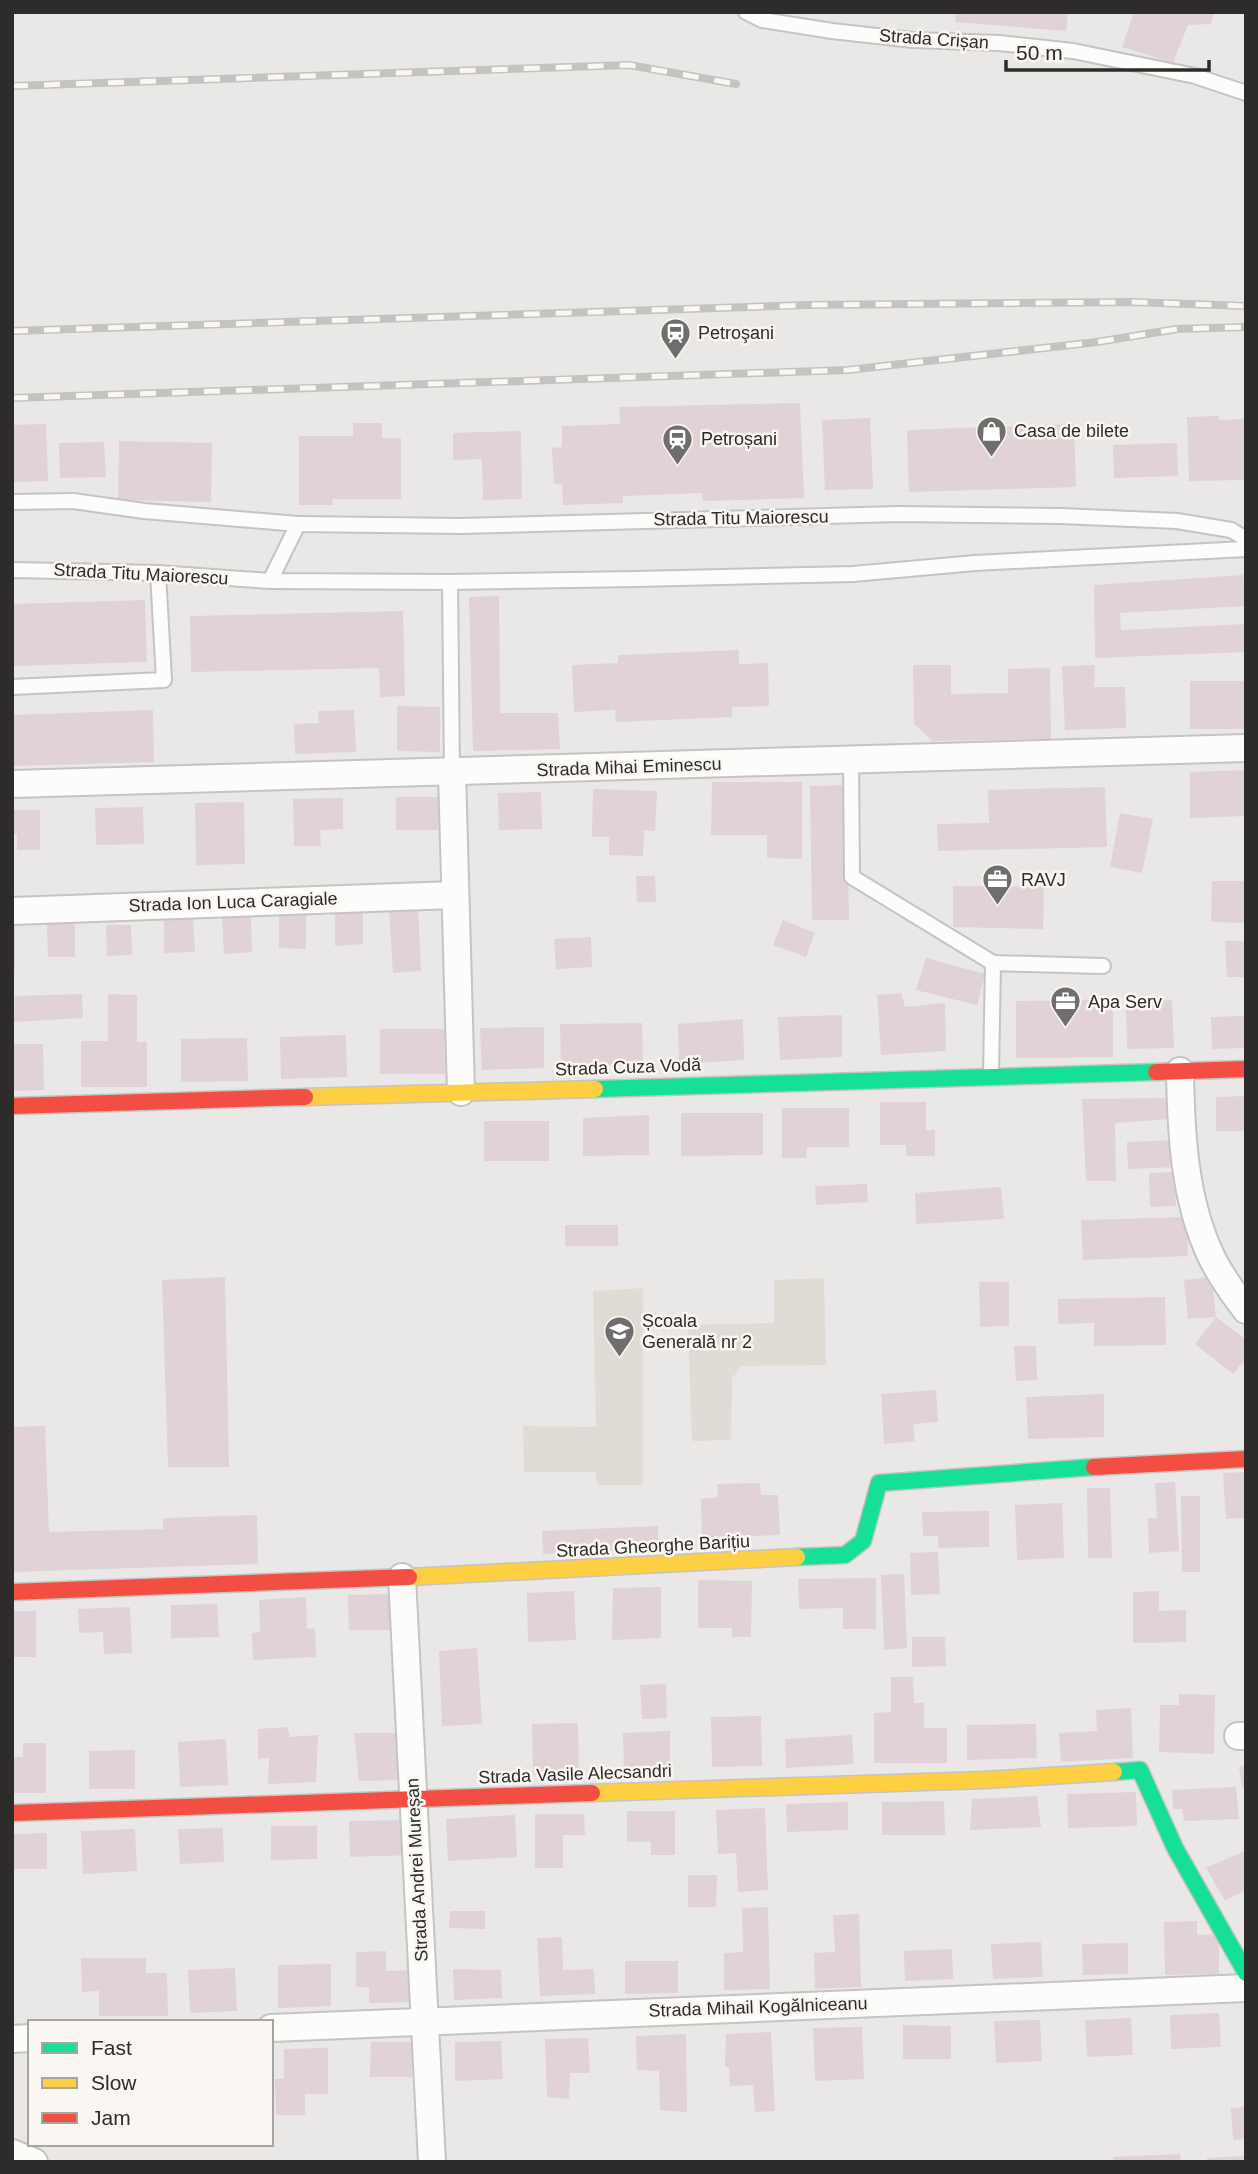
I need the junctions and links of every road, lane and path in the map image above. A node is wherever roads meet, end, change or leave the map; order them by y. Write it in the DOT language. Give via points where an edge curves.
graph roads {
  1 [pos="746,12"];
  2 [pos="1246,93"];
  3 [pos="12,502"];
  4 [pos="298,524"];
  5 [pos="1246,539"];
  6 [pos="1246,549"];
  7 [pos="12,570"];
  8 [pos="158,573"];
  9 [pos="270,582"];
  10 [pos="450,582"];
  11 [pos="12,687"];
  12 [pos="1246,748"];
  13 [pos="851,760"];
  14 [pos="452,773"];
  15 [pos="12,785"];
  16 [pos="454,895"];
  17 [pos="12,911"];
  18 [pos="993,963"];
  19 [pos="1103,967"];
  20 [pos="1246,1069"];
  21 [pos="1180,1071"];
  22 [pos="991,1076"];
  23 [pos="461,1092"];
  24 [pos="12,1106"];
  25 [pos="1246,1310"];
  26 [pos="1246,1459"];
  27 [pos="402,1577"];
  28 [pos="12,1592"];
  29 [pos="413,1799"];
  30 [pos="12,1813"];
  31 [pos="1246,1973"];
  32 [pos="1246,1988"];
  33 [pos="426,2022"];
  34 [pos="273,2028"];
  35 [pos="12,2153"];
  36 [pos="34,2162"];
  37 [pos="432,2162"];
  1 -- 2 [label="lane, Strada Crișan" via="762,20 832,31 1073,51 1195,76"];
  3 -- 4 [label="lane, Strada Titu Maiorescu" via="73,501"];
  4 -- 5 [label="lane, Strada Titu Maiorescu" via="460,526 898,514 1061,516 1177,521 1231,530"];
  4 -- 9 [label="lane"];
  6 -- 10 [label="lane, Strada Titu Maiorescu" via="853,574"];
  7 -- 8 [label="lane, Strada Titu Maiorescu"];
  8 -- 9 [label="lane, Strada Titu Maiorescu"];
  8 -- 11 [label="lane" via="164,680"];
  9 -- 10 [label="lane, Strada Titu Maiorescu"];
  10 -- 14 [label="lane"];
  12 -- 13 [label="street, Strada Mihai Eminescu"];
  13 -- 14 [label="street, Strada Mihai Eminescu"];
  13 -- 18 [label="lane" via="852,877"];
  14 -- 15 [label="street, Strada Mihai Eminescu"];
  14 -- 16 [label="street"];
  16 -- 17 [label="street, Strada Ion Luca Caragiale"];
  16 -- 23 [label="street"];
  18 -- 19 [label="lane"];
  18 -- 22 [label="lane"];
  20 -- 21 [label="street, Strada Cuza Vodă"];
  21 -- 22 [label="street, Strada Cuza Vodă"];
  21 -- 25 [label="street" via="1180,1115 1198,1222 1211,1256"];
  22 -- 23 [label="street, Strada Cuza Vodă"];
  23 -- 24 [label="street, Strada Cuza Vodă"];
  26 -- 27 [label="street, Strada Gheorghe Barițiu" via="879,1483 863,1541 845,1555"];
  27 -- 28 [label="street, Strada Gheorghe Barițiu"];
  27 -- 29 [label="street, Strada Andrei Mureșan"];
  29 -- 30 [label="street, Strada Vasile Alecsandri"];
  29 -- 31 [label="street, Strada Vasile Alecsandri" via="985,1780 1140,1770 1174,1846"];
  29 -- 33 [label="street, Strada Andrei Mureșan"];
  32 -- 33 [label="street, Strada Mihail Kogălniceanu"];
  33 -- 34 [label="street, Strada Mihail Kogălniceanu"];
  33 -- 37 [label="street, Strada Andrei Mureșan"];
  35 -- 36 [label="street"];
}
